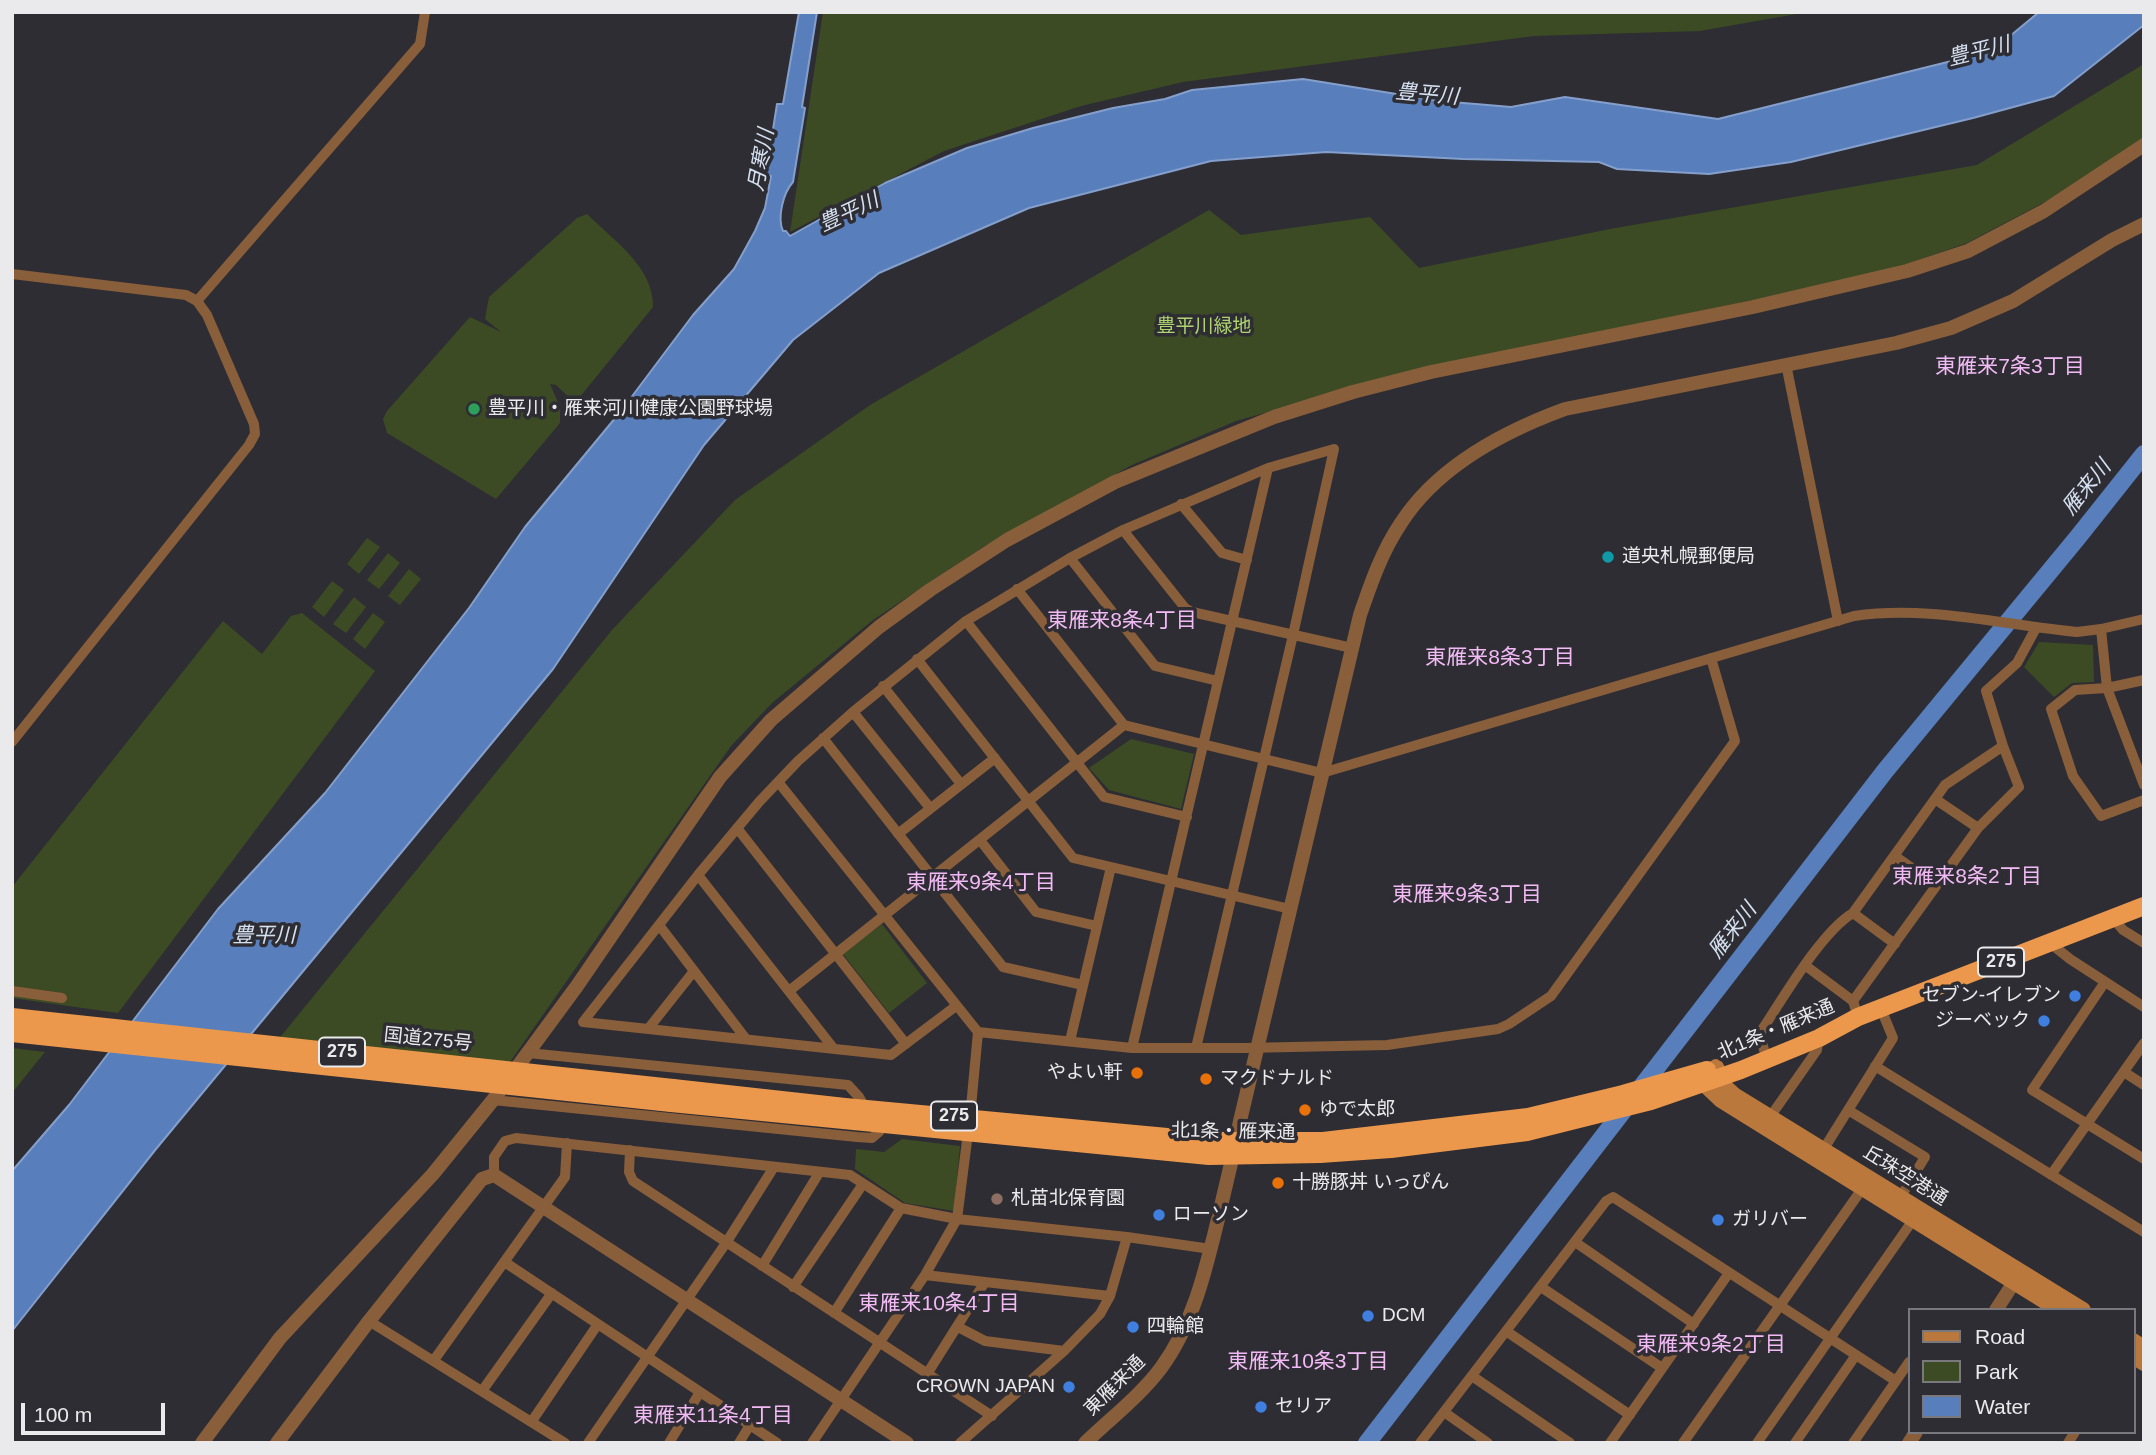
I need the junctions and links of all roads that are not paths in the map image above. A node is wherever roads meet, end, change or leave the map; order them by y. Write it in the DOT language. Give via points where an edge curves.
graph roads {
  1 [pos="425,12"];
  2 [pos="2144,145"];
  3 [pos="2144,224"];
  4 [pos="12,274"];
  5 [pos="197,301"];
  6 [pos="1786,365"];
  7 [pos="1268,468"];
  8 [pos="1181,503"];
  9 [pos="1124,530"];
  10 [pos="1070,558"];
  11 [pos="1247,560"];
  12 [pos="1017,589"];
  13 [pos="2144,620"];
  14 [pos="966,621"];
  15 [pos="1233,621"];
  16 [pos="1838,621"];
  17 [pos="2030,627"];
  18 [pos="2101,629"];
  19 [pos="1293,635"];
  20 [pos="1352,648"];
  21 [pos="1711,658"];
  22 [pos="916,659"];
  23 [pos="2144,680"];
  24 [pos="1218,681"];
  25 [pos="883,686"];
  26 [pos="2107,688"];
  27 [pos="853,712"];
  28 [pos="1124,725"];
  29 [pos="823,738"];
  30 [pos="12,742"];
  31 [pos="1203,744"];
  32 [pos="2003,746"];
  33 [pos="995,758"];
  34 [pos="1264,758"];
  35 [pos="1078,764"];
  36 [pos="1322,773"];
  37 [pos="779,783"];
  38 [pos="961,784"];
  39 [pos="2144,785"];
  40 [pos="1935,799"];
  41 [pos="2144,800"];
  42 [pos="1029,802"];
  43 [pos="930,808"];
  44 [pos="1187,817"];
  45 [pos="737,828"];
  46 [pos="1978,828"];
  47 [pos="898,834"];
  48 [pos="980,840"];
  49 [pos="1895,856"];
  50 [pos="1111,867"];
  51 [pos="698,875"];
  52 [pos="934,878"];
  53 [pos="1171,881"];
  54 [pos="1936,885"];
  55 [pos="1232,895"];
  56 [pos="2144,906"];
  57 [pos="1290,909"];
  58 [pos="1853,913"];
  59 [pos="885,915"];
  60 [pos="2113,918"];
  61 [pos="659,925"];
  62 [pos="1097,926"];
  63 [pos="2050,943"];
  64 [pos="2144,943"];
  65 [pos="1895,944"];
  66 [pos="836,954"];
  67 [pos="1805,966"];
  68 [pos="694,971"];
  69 [pos="2105,982"];
  70 [pos="1083,985"];
  71 [pos="12,991"];
  72 [pos="789,991"];
  73 [pos="62,998"];
  74 [pos="956,1006"];
  75 [pos="2144,1006"];
  76 [pos="1856,1009"];
  77 [pos="1881,1009"];
  78 [pos="12,1017"];
  79 [pos="648,1029"];
  80 [pos="12,1032"];
  81 [pos="978,1032"];
  82 [pos="1819,1038"];
  83 [pos="746,1039"];
  84 [pos="1070,1041"];
  85 [pos="2144,1043"];
  86 [pos="906,1044"];
  87 [pos="1258,1047"];
  88 [pos="1132,1048"];
  89 [pos="1196,1048"];
  90 [pos="834,1049"];
  91 [pos="1765,1050"];
  92 [pos="528,1053"];
  93 [pos="1875,1066"];
  94 [pos="2124,1072"];
  95 [pos="1710,1075"];
  96 [pos="2144,1085"];
  97 [pos="672,1095"];
  98 [pos="493,1100"];
  99 [pos="865,1108"];
  100 [pos="1848,1110"];
  101 [pos="1770,1117"];
  102 [pos="2086,1123"];
  103 [pos="877,1124"];
  104 [pos="969,1125"];
  105 [pos="567,1143"];
  106 [pos="1235,1148"];
  107 [pos="630,1150"];
  108 [pos="1820,1155"];
  109 [pos="2144,1159"];
  110 [pos="774,1167"];
  111 [pos="819,1173"];
  112 [pos="494,1175"];
  113 [pos="2051,1175"];
  114 [pos="863,1184"];
  115 [pos="1863,1189"];
  116 [pos="1897,1203"];
  117 [pos="545,1207"];
  118 [pos="901,1208"];
  119 [pos="957,1219"];
  120 [pos="1913,1220"];
  121 [pos="2144,1232"];
  122 [pos="1127,1237"];
  123 [pos="1575,1242"];
  124 [pos="726,1243"];
  125 [pos="1210,1249"];
  126 [pos="506,1263"];
  127 [pos="762,1266"];
  128 [pos="1729,1273"];
  129 [pos="925,1275"];
  130 [pos="2018,1276"];
  131 [pos="985,1282"];
  132 [pos="793,1287"];
  133 [pos="1541,1287"];
  134 [pos="552,1293"];
  135 [pos="1110,1296"];
  136 [pos="687,1300"];
  137 [pos="1779,1307"];
  138 [pos="1997,1308"];
  139 [pos="2057,1308"];
  140 [pos="2079,1308"];
  141 [pos="834,1313"];
  142 [pos="369,1321"];
  143 [pos="598,1324"];
  144 [pos="1694,1324"];
  145 [pos="958,1327"];
  146 [pos="1506,1331"];
  147 [pos="1829,1338"];
  148 [pos="878,1342"];
  149 [pos="2136,1348"];
  150 [pos="1064,1351"];
  151 [pos="1856,1355"];
  152 [pos="649,1358"];
  153 [pos="434,1360"];
  154 [pos="1908,1363"];
  155 [pos="2144,1363"];
  156 [pos="1662,1368"];
  157 [pos="927,1374"];
  158 [pos="1472,1376"];
  159 [pos="1896,1381"];
  160 [pos="482,1391"];
  161 [pos="701,1392"];
  162 [pos="842,1400"];
  163 [pos="1444,1412"];
  164 [pos="1630,1415"];
  165 [pos="992,1416"];
  166 [pos="532,1421"];
  167 [pos="751,1425"];
  168 [pos="1614,1442"];
  169 [pos="202,1443"];
  170 [pos="276,1443"];
  171 [pos="565,1443"];
  172 [pos="588,1443"];
  173 [pos="669,1443"];
  174 [pos="739,1443"];
  175 [pos="777,1443"];
  176 [pos="812,1443"];
  177 [pos="908,1443"];
  178 [pos="960,1443"];
  179 [pos="1085,1443"];
  180 [pos="1420,1443"];
  181 [pos="1488,1443"];
  182 [pos="1570,1443"];
  183 [pos="1684,1443"];
  184 [pos="1757,1443"];
  185 [pos="1795,1443"];
  186 [pos="1853,1443"];
  1 -- 5 [label="street" via="420,44"];
  2 -- 92 [label="street" via="2044,211 1968,251 1907,271 1753,307 1353,392 1189,450 1115,482 1007,540 879,628 771,720 705,799"];
  3 -- 6 [label="street, 東雁来通" via="2013,301 1968,322 1896,343"];
  4 -- 5 [label="street" via="186,295"];
  5 -- 30 [label="street" via="255,425 255,434"];
  6 -- 16 [label="street"];
  6 -- 20 [label="street, 東雁来通" via="1565,409 1494,440 1430,489 1402,521 1370,585"];
  7 -- 8 [label="street"];
  7 -- 11 [label="street"];
  7 -- 19 [label="street" via="1334,449"];
  8 -- 9 [label="street"];
  8 -- 11 [label="street" via="1222,553"];
  9 -- 10 [label="street"];
  9 -- 15 [label="street" via="1185,608"];
  10 -- 12 [label="street"];
  10 -- 24 [label="street" via="1155,666"];
  11 -- 15 [label="street"];
  12 -- 14 [label="street"];
  12 -- 28 [label="street"];
  13 -- 18 [label="street"];
  14 -- 22 [label="street"];
  14 -- 35 [label="street"];
  15 -- 19 [label="street"];
  15 -- 24 [label="street"];
  16 -- 17 [label="street" via="1903,611"];
  16 -- 21 [label="street"];
  17 -- 18 [label="street" via="2077,632"];
  17 -- 32 [label="street" via="2017,663 1986,691"];
  18 -- 26 [label="street"];
  19 -- 20 [label="street"];
  19 -- 34 [label="street"];
  20 -- 36 [label="street, 東雁来通"];
  21 -- 36 [label="street"];
  21 -- 87 [label="street" via="1735,741 1551,996 1498,1028 1387,1045"];
  22 -- 25 [label="street"];
  22 -- 33 [label="street"];
  23 -- 26 [label="street"];
  24 -- 31 [label="street"];
  25 -- 27 [label="street"];
  25 -- 38 [label="street"];
  26 -- 39 [label="street"];
  26 -- 41 [label="street" via="2075,690 2051,709 2074,776 2101,816"];
  27 -- 29 [label="street"];
  27 -- 43 [label="street"];
  28 -- 31 [label="street"];
  28 -- 35 [label="street"];
  29 -- 37 [label="street"];
  29 -- 47 [label="street"];
  31 -- 34 [label="street"];
  31 -- 44 [label="street"];
  32 -- 40 [label="street" via="1945,785"];
  32 -- 46 [label="street" via="2019,787"];
  33 -- 38 [label="street"];
  33 -- 42 [label="street"];
  34 -- 36 [label="street"];
  34 -- 55 [label="street"];
  35 -- 42 [label="street"];
  35 -- 44 [label="street" via="1104,797"];
  36 -- 57 [label="street, 東雁来通"];
  37 -- 45 [label="street"];
  37 -- 59 [label="street"];
  38 -- 43 [label="street"];
  40 -- 46 [label="street"];
  40 -- 49 [label="street"];
  42 -- 48 [label="street"];
  42 -- 50 [label="street" via="1073,858"];
  43 -- 47 [label="street"];
  44 -- 53 [label="street"];
  45 -- 51 [label="street"];
  45 -- 66 [label="street"];
  46 -- 54 [label="street"];
  47 -- 52 [label="street"];
  48 -- 52 [label="street"];
  48 -- 62 [label="street" via="1036,912"];
  49 -- 54 [label="street"];
  49 -- 58 [label="street"];
  50 -- 53 [label="street"];
  50 -- 62 [label="street"];
  51 -- 61 [label="street"];
  51 -- 72 [label="street"];
  52 -- 59 [label="street"];
  52 -- 70 [label="street" via="1003,967"];
  53 -- 55 [label="street"];
  53 -- 88 [label="street"];
  54 -- 65 [label="street"];
  55 -- 57 [label="street"];
  55 -- 89 [label="street"];
  56 -- 60 [label="highway, 北1条・雁来通 / 275"];
  57 -- 87 [label="street, 東雁来通"];
  58 -- 65 [label="street"];
  58 -- 67 [label="street" via="1840,921"];
  59 -- 66 [label="street"];
  59 -- 74 [label="street"];
  60 -- 63 [label="highway, 北1条・雁来通 / 275"];
  60 -- 64 [label="street"];
  61 -- 68 [label="street"];
  61 -- 79 [label="street" via="583,1022"];
  62 -- 70 [label="street"];
  63 -- 69 [label="street"];
  63 -- 77 [label="highway, 北1条・雁来通 / 275"];
  65 -- 76 [label="street"];
  66 -- 72 [label="street"];
  66 -- 86 [label="street"];
  67 -- 76 [label="street"];
  67 -- 91 [label="street" via="1760,1033"];
  68 -- 79 [label="street"];
  68 -- 83 [label="street"];
  69 -- 75 [label="street"];
  69 -- 102 [label="street" via="2032,1090"];
  70 -- 84 [label="street"];
  71 -- 73 [label="street"];
  72 -- 90 [label="street"];
  74 -- 81 [label="street"];
  74 -- 86 [label="street"];
  76 -- 77 [label="highway, 北1条・雁来通 / 275"];
  76 -- 82 [label="highway, 北1条・雁来通 / 275"];
  76 -- 91 [label="highway, 北1条・雁来通 / 275"];
  77 -- 93 [label="street" via="1893,1038"];
  78 -- 97 [label="highway, 国道275号 / 275, bridge"];
  79 -- 83 [label="street"];
  80 -- 97 [label="highway, 国道275号 / 275, bridge"];
  81 -- 84 [label="street"];
  81 -- 104 [label="street"];
  82 -- 95 [label="highway, 北1条・雁来通 / 275"];
  82 -- 101 [label="street" via="1816,1050"];
  83 -- 90 [label="street"];
  84 -- 88 [label="street"];
  85 -- 94 [label="street"];
  86 -- 90 [label="street" via="891,1055"];
  87 -- 89 [label="street"];
  87 -- 106 [label="street, 東雁来通"];
  88 -- 89 [label="street"];
  91 -- 95 [label="highway, 北1条・雁来通 / 275"];
  92 -- 98 [label="street"];
  92 -- 99 [label="street" via="848,1085"];
  93 -- 100 [label="street"];
  93 -- 113 [label="street"];
  94 -- 96 [label="street"];
  94 -- 102 [label="street"];
  95 -- 101 [label="main road, 丘珠空港通"];
  95 -- 106 [label="highway, 北1条・雁来通 / 275" via="1463,1126"];
  95 -- 106 [label="highway, 北1条・雁来通 / 275" via="1651,1101 1527,1132 1320,1154"];
  95 -- 108 [label="main road, 丘珠空港通" via="1721,1100"];
  97 -- 99 [label="highway, 北1条・雁来通 / 275"];
  97 -- 103 [label="highway, 北1条・雁来通 / 275"];
  98 -- 103 [label="street" via="872,1138 879,1132"];
  98 -- 169 [label="street" via="433,1174 280,1338"];
  99 -- 103 [label="street"];
  99 -- 104 [label="highway, 北1条・雁来通 / 275"];
  100 -- 108 [label="street"];
  100 -- 116 [label="street" via="1925,1157"];
  101 -- 108 [label="main road, 丘珠空港通"];
  102 -- 109 [label="street"];
  102 -- 113 [label="street"];
  103 -- 104 [label="highway, 北1条・雁来通 / 275"];
  104 -- 106 [label="highway, 北1条・雁来通 / 275" via="1209,1156"];
  104 -- 119 [label="street"];
  105 -- 107 [label="street"];
  105 -- 112 [label="street" via="505,1141 494,1157"];
  105 -- 117 [label="street" via="565,1177"];
  106 -- 125 [label="street, 東雁来通"];
  107 -- 110 [label="street"];
  107 -- 124 [label="street" via="633,1181"];
  108 -- 115 [label="main road, 丘珠空港通"];
  108 -- 116 [label="main road, 丘珠空港通"];
  110 -- 111 [label="street"];
  110 -- 124 [label="street"];
  111 -- 114 [label="street" via="850,1175"];
  111 -- 127 [label="street"];
  112 -- 117 [label="street"];
  112 -- 142 [label="street" via="482,1179"];
  113 -- 121 [label="street"];
  114 -- 118 [label="street"];
  114 -- 132 [label="street"];
  115 -- 116 [label="main road, 丘珠空港通"];
  115 -- 137 [label="street"];
  116 -- 120 [label="main road, 丘珠空港通"];
  116 -- 130 [label="main road, 丘珠空港通"];
  117 -- 126 [label="street"];
  117 -- 136 [label="street"];
  118 -- 119 [label="street"];
  118 -- 141 [label="street"];
  119 -- 122 [label="street"];
  119 -- 129 [label="street"];
  120 -- 130 [label="main road, 丘珠空港通"];
  120 -- 147 [label="street"];
  122 -- 125 [label="street"];
  122 -- 135 [label="street"];
  123 -- 128 [label="street" via="1613,1197"];
  123 -- 133 [label="street"];
  123 -- 144 [label="street"];
  124 -- 127 [label="street"];
  124 -- 136 [label="street"];
  125 -- 179 [label="street, 東雁来通" via="1191,1313 1160,1369"];
  126 -- 134 [label="street"];
  126 -- 153 [label="street"];
  127 -- 132 [label="street"];
  128 -- 137 [label="street"];
  128 -- 144 [label="street"];
  129 -- 131 [label="street"];
  129 -- 148 [label="street"];
  130 -- 138 [label="street"];
  130 -- 139 [label="main road, 丘珠空港通"];
  130 -- 140 [label="main road, 丘珠空港通"];
  131 -- 135 [label="street"];
  131 -- 145 [label="street"];
  132 -- 141 [label="street"];
  133 -- 146 [label="street"];
  133 -- 156 [label="street"];
  134 -- 143 [label="street"];
  134 -- 160 [label="street"];
  135 -- 150 [label="street" via="1100,1314"];
  136 -- 152 [label="street"];
  136 -- 162 [label="street"];
  137 -- 147 [label="street"];
  137 -- 183 [label="street"];
  141 -- 148 [label="street"];
  142 -- 153 [label="street"];
  142 -- 170 [label="street"];
  143 -- 152 [label="street"];
  143 -- 166 [label="street"];
  144 -- 156 [label="street"];
  145 -- 150 [label="street" via="985,1341"];
  145 -- 157 [label="street"];
  146 -- 158 [label="street"];
  146 -- 164 [label="street"];
  147 -- 151 [label="street"];
  147 -- 184 [label="street"];
  148 -- 157 [label="street"];
  148 -- 162 [label="street"];
  149 -- 155 [label="main road"];
  150 -- 165 [label="street"];
  151 -- 159 [label="street"];
  151 -- 185 [label="street"];
  152 -- 161 [label="street"];
  152 -- 172 [label="street"];
  153 -- 160 [label="street"];
  154 -- 159 [label="street"];
  156 -- 164 [label="street"];
  157 -- 165 [label="street"];
  158 -- 163 [label="street"];
  158 -- 182 [label="street"];
  159 -- 186 [label="street"];
  160 -- 166 [label="street"];
  161 -- 167 [label="street"];
  161 -- 173 [label="street"];
  162 -- 176 [label="street"];
  162 -- 177 [label="street"];
  163 -- 180 [label="street"];
  163 -- 181 [label="street"];
  164 -- 168 [label="street"];
  165 -- 178 [label="street"];
  166 -- 171 [label="street"];
  167 -- 174 [label="street"];
  167 -- 175 [label="street"];
}
